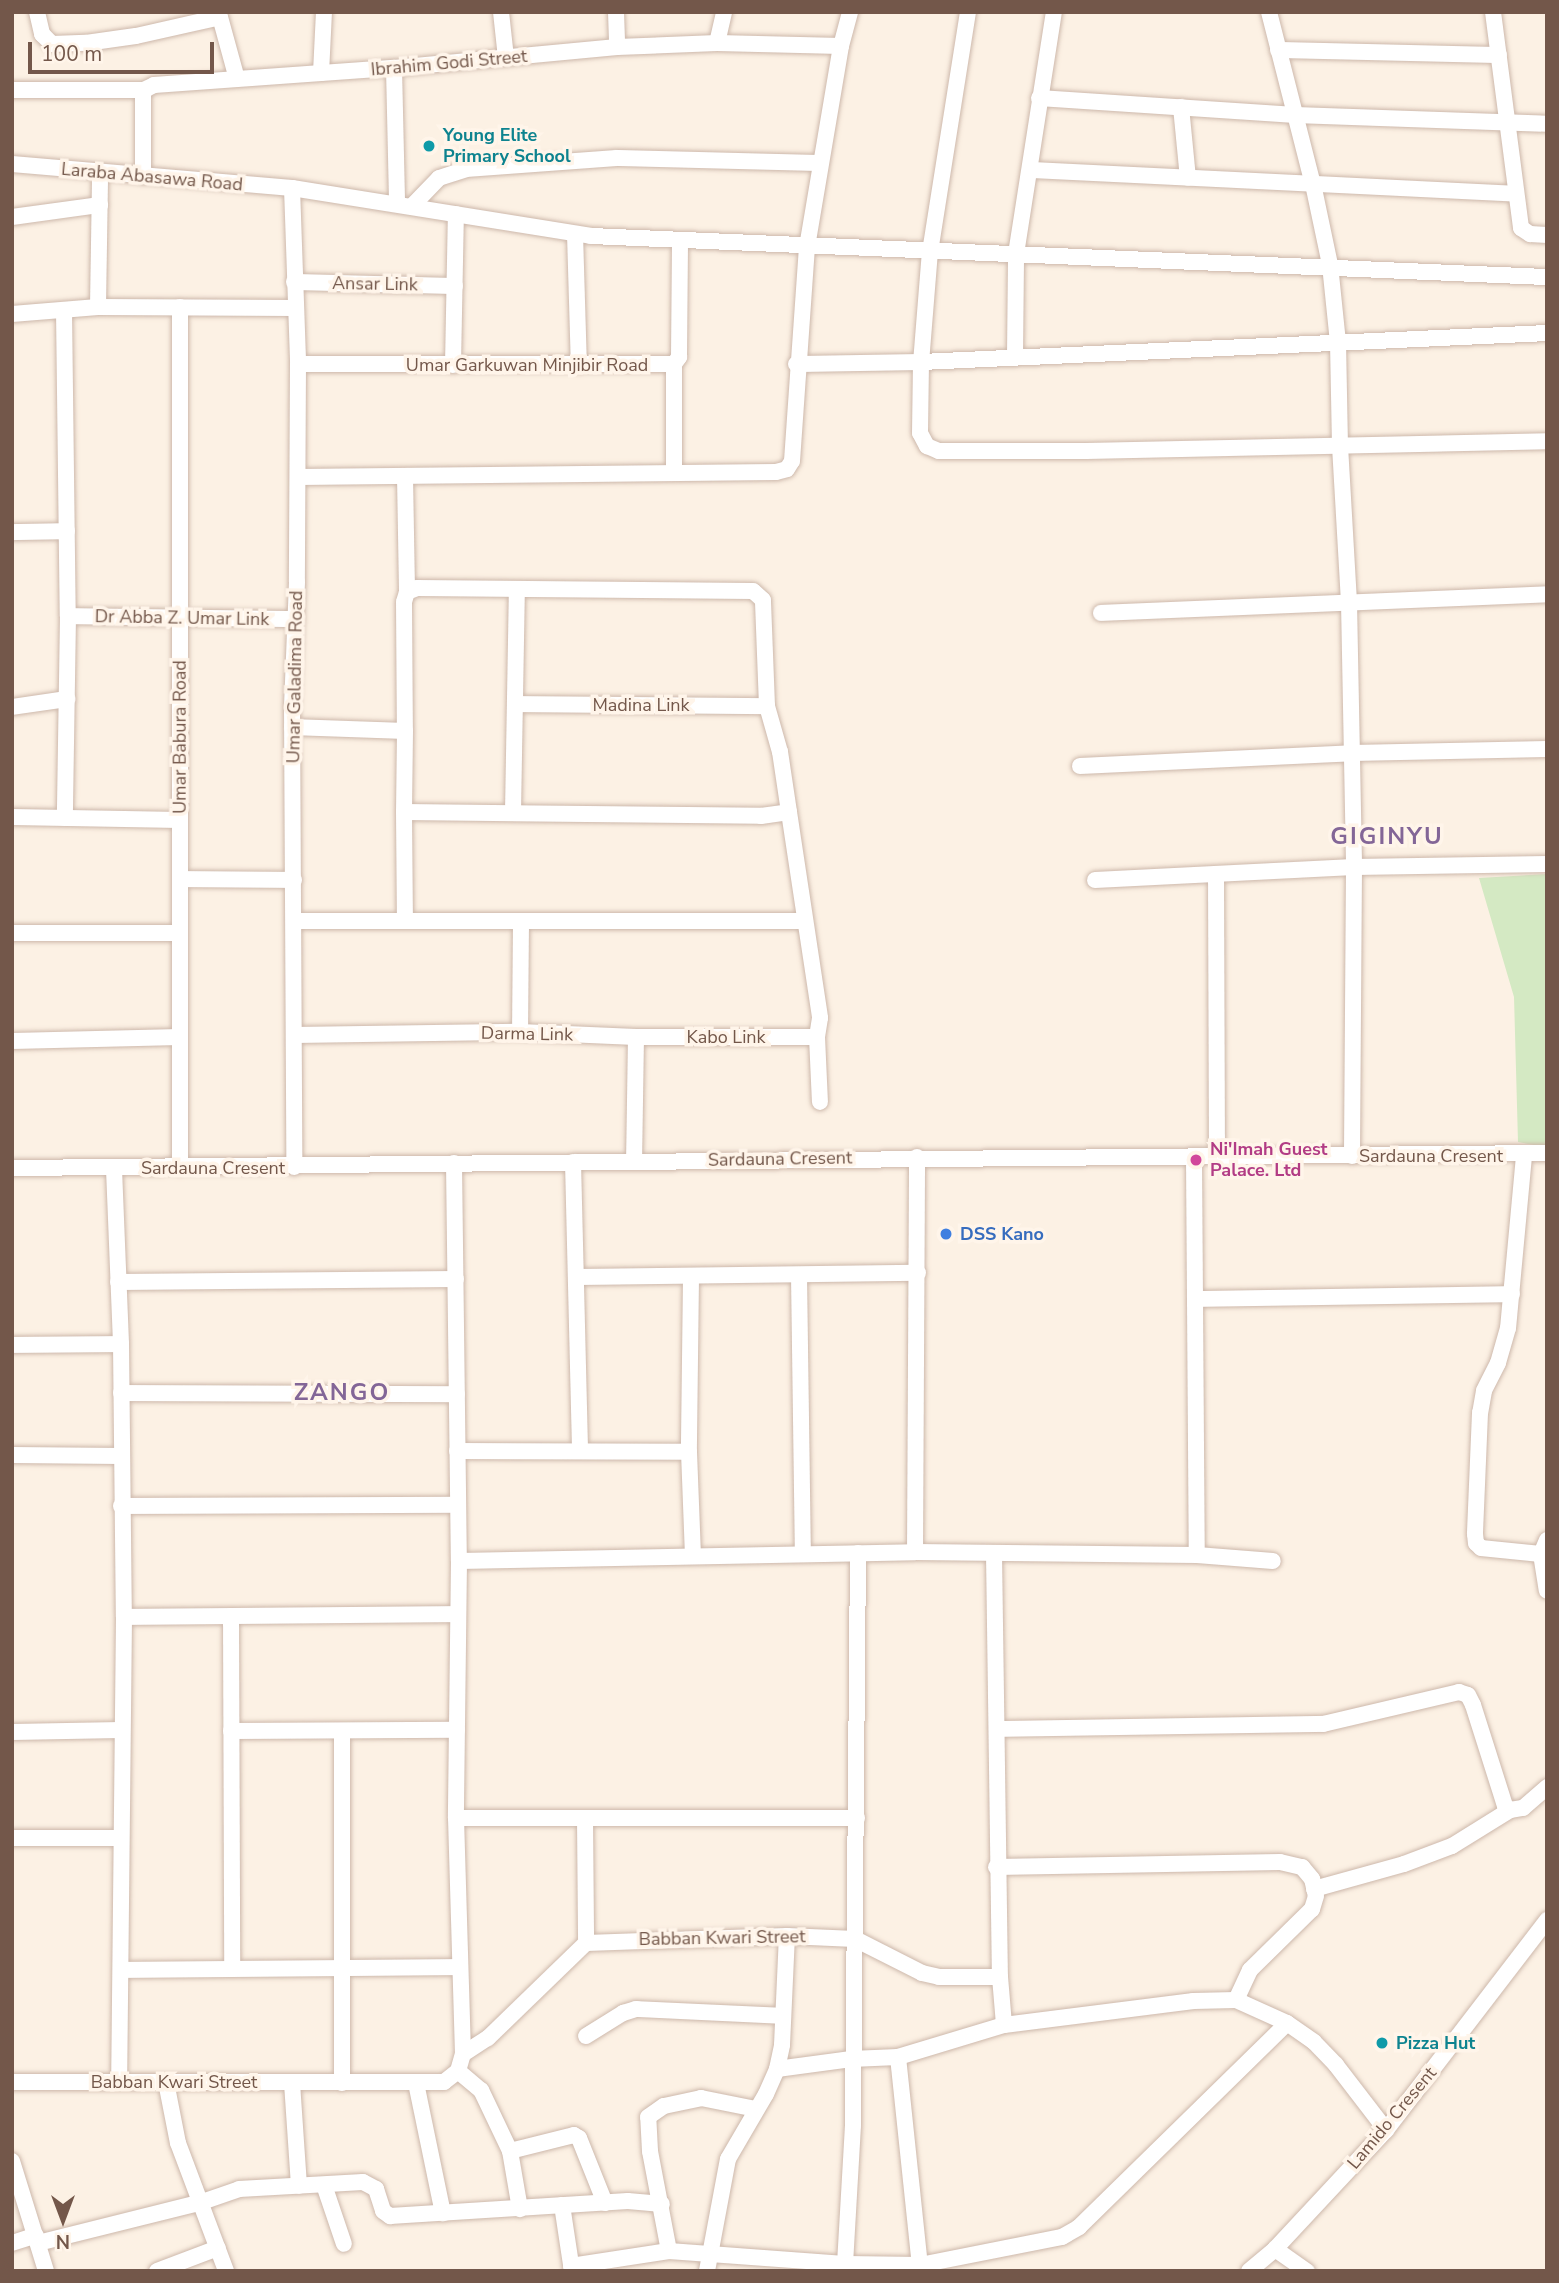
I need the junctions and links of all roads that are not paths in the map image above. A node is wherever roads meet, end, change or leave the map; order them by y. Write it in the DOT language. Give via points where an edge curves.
graph roads {
  1 [pos="37,12"];
  2 [pos="324,12"];
  3 [pos="501,12"];
  4 [pos="616,12"];
  5 [pos="724,12"];
  6 [pos="850,12"];
  7 [pos="968,12"];
  8 [pos="1054,12"];
  9 [pos="1493,12"];
  10 [pos="1274,14"];
  11 [pos="717,43"];
  12 [pos="841,46"];
  13 [pos="617,47"];
  14 [pos="1278,50"];
  15 [pos="1499,55"];
  16 [pos="506,58"];
  17 [pos="394,68"];
  18 [pos="321,74"];
  19 [pos="237,79"];
  20 [pos="12,90"];
  21 [pos="144,90"];
  22 [pos="1039,98"];
  23 [pos="1181,107"];
  24 [pos="1295,115"];
  25 [pos="1508,124"];
  26 [pos="1547,124"];
  27 [pos="820,163"];
  28 [pos="12,164"];
  29 [pos="1030,170"];
  30 [pos="100,173"];
  31 [pos="143,176"];
  32 [pos="1188,178"];
  33 [pos="1313,184"];
  34 [pos="292,188"];
  35 [pos="1515,194"];
  36 [pos="100,205"];
  37 [pos="405,205"];
  38 [pos="456,214"];
  39 [pos="12,217"];
  40 [pos="575,234"];
  41 [pos="1547,235"];
  42 [pos="680,241"];
  43 [pos="807,247"];
  44 [pos="930,251"];
  45 [pos="1016,254"];
  46 [pos="1330,265"];
  47 [pos="1547,277"];
  48 [pos="295,282"];
  49 [pos="455,286"];
  50 [pos="98,307"];
  51 [pos="180,307"];
  52 [pos="295,308"];
  53 [pos="64,310"];
  54 [pos="12,314"];
  55 [pos="1547,333"];
  56 [pos="1338,342"];
  57 [pos="1015,356"];
  58 [pos="921,362"];
  59 [pos="298,364"];
  60 [pos="674,364"];
  61 [pos="796,364"];
  62 [pos="453,365"];
  63 [pos="579,365"];
  64 [pos="1547,441"];
  65 [pos="1340,446"];
  66 [pos="674,473"];
  67 [pos="405,476"];
  68 [pos="298,477"];
  69 [pos="67,531"];
  70 [pos="12,532"];
  71 [pos="517,589"];
  72 [pos="407,592"];
  73 [pos="1547,594"];
  74 [pos="1349,602"];
  75 [pos="1101,612"];
  76 [pos="68,616"];
  77 [pos="179,617"];
  78 [pos="296,619"];
  79 [pos="67,699"];
  80 [pos="516,704"];
  81 [pos="767,706"];
  82 [pos="12,707"];
  83 [pos="292,727"];
  84 [pos="405,731"];
  85 [pos="1547,748"];
  86 [pos="1352,753"];
  87 [pos="1080,766"];
  88 [pos="404,812"];
  89 [pos="513,812"];
  90 [pos="789,812"];
  91 [pos="12,817"];
  92 [pos="65,818"];
  93 [pos="180,821"];
  94 [pos="1547,864"];
  95 [pos="1354,867"];
  96 [pos="1216,874"];
  97 [pos="180,879"];
  98 [pos="295,880"];
  99 [pos="1095,880"];
  100 [pos="405,919"];
  101 [pos="294,921"];
  102 [pos="521,921"];
  103 [pos="805,922"];
  104 [pos="12,933"];
  105 [pos="180,933"];
  106 [pos="520,1032"];
  107 [pos="294,1035"];
  108 [pos="180,1037"];
  109 [pos="636,1037"];
  110 [pos="817,1037"];
  111 [pos="12,1041"];
  112 [pos="820,1102"];
  113 [pos="1547,1153"];
  114 [pos="1352,1156"];
  115 [pos="1524,1156"];
  116 [pos="917,1157"];
  117 [pos="1217,1157"];
  118 [pos="1194,1158"];
  119 [pos="634,1161"];
  120 [pos="573,1162"];
  121 [pos="454,1163"];
  122 [pos="180,1167"];
  123 [pos="294,1167"];
  124 [pos="12,1168"];
  125 [pos="114,1169"];
  126 [pos="918,1273"];
  127 [pos="799,1275"];
  128 [pos="577,1277"];
  129 [pos="691,1277"];
  130 [pos="456,1279"];
  131 [pos="118,1282"];
  132 [pos="1512,1294"];
  133 [pos="1197,1299"];
  134 [pos="121,1344"];
  135 [pos="12,1345"];
  136 [pos="121,1393"];
  137 [pos="457,1394"];
  138 [pos="580,1449"];
  139 [pos="457,1451"];
  140 [pos="689,1452"];
  141 [pos="12,1455"];
  142 [pos="121,1456"];
  143 [pos="458,1505"];
  144 [pos="121,1506"];
  145 [pos="1544,1547"];
  146 [pos="915,1552"];
  147 [pos="858,1553"];
  148 [pos="995,1553"];
  149 [pos="803,1554"];
  150 [pos="1197,1555"];
  151 [pos="693,1556"];
  152 [pos="459,1561"];
  153 [pos="1273,1561"];
  154 [pos="1547,1591"];
  155 [pos="458,1614"];
  156 [pos="231,1616"];
  157 [pos="124,1617"];
  158 [pos="997,1728"];
  159 [pos="121,1730"];
  160 [pos="457,1730"];
  161 [pos="231,1731"];
  162 [pos="342,1731"];
  163 [pos="12,1732"];
  164 [pos="1547,1787"];
  165 [pos="1510,1810"];
  166 [pos="456,1818"];
  167 [pos="585,1818"];
  168 [pos="858,1818"];
  169 [pos="12,1838"];
  170 [pos="121,1838"];
  171 [pos="996,1867"];
  172 [pos="1314,1889"];
  173 [pos="1547,1920"];
  174 [pos="787,1936"];
  175 [pos="855,1939"];
  176 [pos="586,1943"];
  177 [pos="458,1967"];
  178 [pos="342,1968"];
  179 [pos="232,1969"];
  180 [pos="122,1970"];
  181 [pos="1000,1977"];
  182 [pos="1236,2000"];
  183 [pos="783,2016"];
  184 [pos="1287,2023"];
  185 [pos="1004,2025"];
  186 [pos="586,2036"];
  187 [pos="463,2054"];
  188 [pos="898,2057"];
  189 [pos="851,2059"];
  190 [pos="777,2069"];
  191 [pos="458,2071"];
  192 [pos="12,2082"];
  193 [pos="119,2082"];
  194 [pos="166,2082"];
  195 [pos="292,2083"];
  196 [pos="342,2083"];
  197 [pos="416,2083"];
  198 [pos="756,2109"];
  199 [pos="1386,2130"];
  200 [pos="510,2151"];
  201 [pos="12,2161"];
  202 [pos="324,2185"];
  203 [pos="299,2186"];
  204 [pos="202,2202"];
  205 [pos="605,2203"];
  206 [pos="662,2204"];
  207 [pos="562,2205"];
  208 [pos="520,2209"];
  209 [pos="443,2213"];
  210 [pos="37,2239"];
  211 [pos="12,2243"];
  212 [pos="344,2244"];
  213 [pos="218,2248"];
  214 [pos="1275,2249"];
  215 [pos="669,2250"];
  216 [pos="711,2253"];
  217 [pos="845,2264"];
  218 [pos="920,2265"];
  219 [pos="571,2268"];
  220 [pos="47,2271"];
  221 [pos="157,2271"];
  222 [pos="226,2271"];
  223 [pos="707,2271"];
  224 [pos="1249,2271"];
  225 [pos="1307,2271"];
  1 -- 19 [label="street" via="42,34 52,44 136,36 220,17"];
  2 -- 18 [label="street"];
  3 -- 16 [label="street"];
  4 -- 13 [label="street"];
  5 -- 11 [label="street"];
  6 -- 12 [label="street"];
  7 -- 44 [label="street"];
  8 -- 22 [label="street"];
  9 -- 15 [label="street"];
  10 -- 14 [label="street"];
  11 -- 12 [label="street, Ibrahim Godi Street"];
  11 -- 13 [label="street, Ibrahim Godi Street"];
  12 -- 27 [label="street"];
  13 -- 16 [label="street, Ibrahim Godi Street"];
  14 -- 15 [label="street"];
  14 -- 24 [label="street"];
  15 -- 25 [label="street"];
  16 -- 17 [label="street, Ibrahim Godi Street"];
  17 -- 18 [label="street, Ibrahim Godi Street"];
  17 -- 37 [label="street"];
  18 -- 19 [label="street, Ibrahim Godi Street"];
  19 -- 21 [label="street, Ibrahim Godi Street" via="154,85"];
  20 -- 21 [label="street, Ibrahim Godi Street"];
  21 -- 31 [label="street"];
  22 -- 23 [label="street"];
  22 -- 29 [label="street"];
  23 -- 24 [label="street"];
  23 -- 32 [label="street"];
  24 -- 25 [label="street"];
  24 -- 33 [label="street"];
  25 -- 26 [label="street"];
  25 -- 35 [label="street"];
  27 -- 37 [label="street" via="617,158 466,169 439,178"];
  27 -- 43 [label="street"];
  28 -- 30 [label="street, Laraba Abasawa Road"];
  29 -- 32 [label="street"];
  29 -- 45 [label="street"];
  30 -- 31 [label="street, Laraba Abasawa Road"];
  30 -- 36 [label="street"];
  31 -- 34 [label="street, Laraba Abasawa Road"];
  32 -- 33 [label="street"];
  33 -- 35 [label="street"];
  33 -- 46 [label="street"];
  34 -- 37 [label="street, Laraba Abasawa Road"];
  34 -- 48 [label="street, Umar Galadima Road"];
  35 -- 41 [label="street" via="1521,228"];
  36 -- 39 [label="street"];
  36 -- 50 [label="street"];
  37 -- 38 [label="street, Laraba Abasawa Road"];
  38 -- 40 [label="street, Laraba Abasawa Road"];
  38 -- 49 [label="street"];
  40 -- 42 [label="street, Laraba Abasawa Road"];
  40 -- 63 [label="street"];
  42 -- 43 [label="street, Laraba Abasawa Road"];
  42 -- 60 [label="street, Umar Garkuwan Minjibir Road" via="679,357"];
  43 -- 44 [label="street, Laraba Abasawa Road"];
  43 -- 61 [label="street"];
  44 -- 45 [label="street, Laraba Abasawa Road"];
  44 -- 58 [label="street"];
  45 -- 46 [label="street, Laraba Abasawa Road"];
  45 -- 57 [label="street"];
  46 -- 47 [label="street, Laraba Abasawa Road"];
  46 -- 56 [label="street"];
  48 -- 49 [label="street, Ansar Link"];
  48 -- 52 [label="street, Umar Galadima Road"];
  49 -- 62 [label="street"];
  50 -- 51 [label="street"];
  50 -- 53 [label="street"];
  51 -- 52 [label="street"];
  51 -- 77 [label="street, Umar Babura Road"];
  52 -- 59 [label="street, Umar Galadima Road"];
  53 -- 54 [label="street"];
  53 -- 69 [label="street"];
  55 -- 56 [label="street"];
  56 -- 57 [label="street"];
  56 -- 65 [label="street"];
  57 -- 58 [label="street"];
  58 -- 61 [label="street"];
  58 -- 65 [label="street" via="920,433 927,446 939,451"];
  59 -- 62 [label="street, Umar Garkuwan Minjibir Road"];
  59 -- 68 [label="street, Umar Galadima Road"];
  60 -- 63 [label="street, Umar Garkuwan Minjibir Road"];
  60 -- 66 [label="street"];
  61 -- 66 [label="street" via="792,461 787,469"];
  62 -- 63 [label="street, Umar Garkuwan Minjibir Road"];
  64 -- 65 [label="street"];
  65 -- 74 [label="street"];
  66 -- 67 [label="street"];
  67 -- 68 [label="street"];
  67 -- 72 [label="street"];
  68 -- 78 [label="street, Umar Galadima Road"];
  69 -- 70 [label="street"];
  69 -- 76 [label="street"];
  71 -- 72 [label="street" via="417,588"];
  71 -- 80 [label="street"];
  71 -- 81 [label="street" via="753,591 763,600"];
  72 -- 84 [label="street"];
  73 -- 74 [label="street"];
  74 -- 75 [label="street"];
  74 -- 86 [label="street"];
  76 -- 77 [label="street, Dr Abba Z. Umar Link"];
  76 -- 79 [label="street"];
  77 -- 78 [label="street, Dr Abba Z. Umar Link"];
  77 -- 93 [label="street, Umar Babura Road"];
  78 -- 83 [label="street, Umar Galadima Road"];
  79 -- 82 [label="street"];
  79 -- 92 [label="street"];
  80 -- 81 [label="street, Madina Link"];
  80 -- 89 [label="street"];
  81 -- 90 [label="street"];
  83 -- 84 [label="street"];
  83 -- 98 [label="street, Umar Galadima Road"];
  84 -- 88 [label="street"];
  85 -- 86 [label="street"];
  86 -- 87 [label="street"];
  86 -- 95 [label="street"];
  88 -- 89 [label="street"];
  88 -- 100 [label="street"];
  89 -- 90 [label="street" via="761,816"];
  90 -- 103 [label="street"];
  91 -- 92 [label="street"];
  92 -- 93 [label="street"];
  93 -- 97 [label="street, Umar Babura Road"];
  94 -- 95 [label="street"];
  95 -- 96 [label="street"];
  95 -- 114 [label="street"];
  96 -- 99 [label="street"];
  96 -- 117 [label="street"];
  97 -- 98 [label="street"];
  97 -- 105 [label="street, Umar Babura Road"];
  98 -- 101 [label="street, Umar Galadima Road"];
  100 -- 101 [label="street"];
  100 -- 102 [label="street"];
  101 -- 107 [label="street, Umar Galadima Road"];
  102 -- 103 [label="street"];
  102 -- 106 [label="street"];
  103 -- 110 [label="street" via="820,1018"];
  104 -- 105 [label="street"];
  105 -- 108 [label="street, Umar Babura Road"];
  106 -- 107 [label="street, Darma Link"];
  106 -- 109 [label="street, Darma Link"];
  107 -- 123 [label="street, Umar Galadima Road"];
  108 -- 111 [label="street"];
  108 -- 122 [label="street, Umar Babura Road"];
  109 -- 110 [label="street, Kabo Link"];
  109 -- 119 [label="street"];
  110 -- 112 [label="street"];
  113 -- 115 [label="street, Sardauna Cresent"];
  114 -- 115 [label="street, Sardauna Cresent"];
  114 -- 117 [label="street, Sardauna Cresent"];
  115 -- 132 [label="street"];
  116 -- 118 [label="street, Sardauna Cresent"];
  116 -- 119 [label="street, Sardauna Cresent"];
  116 -- 126 [label="street"];
  117 -- 118 [label="street, Sardauna Cresent"];
  118 -- 133 [label="street"];
  119 -- 120 [label="street, Sardauna Cresent"];
  120 -- 121 [label="street, Sardauna Cresent"];
  120 -- 128 [label="street"];
  121 -- 123 [label="street, Sardauna Cresent"];
  121 -- 130 [label="street"];
  122 -- 123 [label="street, Sardauna Cresent"];
  122 -- 125 [label="street, Sardauna Cresent"];
  124 -- 125 [label="street, Sardauna Cresent"];
  125 -- 131 [label="street"];
  126 -- 127 [label="street"];
  126 -- 146 [label="street"];
  127 -- 129 [label="street"];
  127 -- 149 [label="street"];
  128 -- 129 [label="street"];
  128 -- 138 [label="street"];
  129 -- 140 [label="street"];
  130 -- 131 [label="street"];
  130 -- 137 [label="street"];
  131 -- 134 [label="street"];
  132 -- 133 [label="street"];
  132 -- 145 [label="street" via="1508,1328 1480,1413 1476,1543 1481,1548"];
  133 -- 150 [label="street"];
  134 -- 135 [label="street"];
  134 -- 136 [label="street"];
  136 -- 137 [label="street"];
  136 -- 142 [label="street"];
  137 -- 139 [label="street"];
  138 -- 139 [label="street"];
  138 -- 140 [label="street"];
  139 -- 143 [label="street"];
  140 -- 151 [label="street"];
  141 -- 142 [label="street"];
  142 -- 144 [label="street"];
  143 -- 144 [label="street"];
  143 -- 152 [label="street"];
  144 -- 157 [label="street"];
  145 -- 154 [label="street"];
  146 -- 147 [label="street"];
  146 -- 148 [label="street"];
  147 -- 149 [label="street"];
  147 -- 168 [label="street"];
  148 -- 150 [label="street"];
  148 -- 158 [label="street"];
  149 -- 151 [label="street"];
  150 -- 153 [label="street"];
  151 -- 152 [label="street"];
  152 -- 155 [label="street"];
  155 -- 156 [label="street"];
  155 -- 160 [label="street"];
  156 -- 157 [label="street"];
  156 -- 161 [label="street"];
  157 -- 159 [label="street"];
  158 -- 165 [label="street" via="1322,1724 1459,1692 1468,1695 1474,1705"];
  158 -- 171 [label="street"];
  159 -- 163 [label="street"];
  159 -- 170 [label="street"];
  160 -- 162 [label="street"];
  160 -- 166 [label="street"];
  161 -- 162 [label="street"];
  161 -- 179 [label="street"];
  162 -- 178 [label="street"];
  164 -- 165 [label="street" via="1523,1808"];
  165 -- 172 [label="street" via="1452,1846"];
  166 -- 167 [label="street"];
  166 -- 177 [label="street"];
  167 -- 168 [label="street"];
  167 -- 176 [label="street"];
  168 -- 175 [label="street"];
  169 -- 170 [label="street"];
  170 -- 180 [label="street"];
  171 -- 172 [label="street" via="1280,1862 1302,1867"];
  171 -- 181 [label="street"];
  172 -- 182 [label="street" via="1312,1909 1250,1970"];
  173 -- 199 [label="street, Lamido Cresent"];
  174 -- 175 [label="street, Babban Kwari Street"];
  174 -- 176 [label="street, Babban Kwari Street"];
  174 -- 183 [label="street"];
  175 -- 181 [label="street, Babban Kwari Street" via="939,1978"];
  175 -- 189 [label="street"];
  176 -- 187 [label="street" via="488,2038"];
  177 -- 178 [label="street"];
  177 -- 187 [label="street"];
  178 -- 179 [label="street"];
  178 -- 196 [label="street"];
  179 -- 180 [label="street"];
  180 -- 193 [label="street"];
  181 -- 185 [label="street"];
  182 -- 184 [label="street"];
  182 -- 185 [label="street" via="1194,2001"];
  183 -- 186 [label="street" via="636,2009"];
  183 -- 190 [label="street"];
  184 -- 199 [label="street" via="1336,2065"];
  184 -- 218 [label="street" via="1069,2234"];
  185 -- 188 [label="street"];
  187 -- 191 [label="street"];
  188 -- 189 [label="street"];
  188 -- 218 [label="street"];
  189 -- 190 [label="street"];
  189 -- 217 [label="street" via="853,2125"];
  190 -- 198 [label="street"];
  191 -- 197 [label="street, Babban Kwari Street" via="444,2082"];
  191 -- 200 [label="street" via="481,2090"];
  192 -- 193 [label="street, Babban Kwari Street"];
  193 -- 194 [label="street, Babban Kwari Street"];
  194 -- 195 [label="street, Babban Kwari Street"];
  194 -- 204 [label="street" via="178,2143"];
  195 -- 196 [label="street, Babban Kwari Street"];
  195 -- 203 [label="street"];
  196 -- 197 [label="street, Babban Kwari Street"];
  197 -- 209 [label="street"];
  198 -- 206 [label="street" via="701,2098 664,2106 648,2117"];
  198 -- 216 [label="street" via="728,2159"];
  199 -- 214 [label="street, Lamido Cresent"];
  200 -- 205 [label="street" via="574,2135"];
  200 -- 208 [label="street"];
  201 -- 210 [label="street"];
  202 -- 203 [label="street"];
  202 -- 209 [label="street" via="371,2184 390,2216"];
  202 -- 212 [label="street"];
  203 -- 204 [label="street" via="239,2189"];
  204 -- 210 [label="street"];
  204 -- 213 [label="street"];
  205 -- 206 [label="street"];
  205 -- 207 [label="street"];
  206 -- 215 [label="street"];
  207 -- 208 [label="street"];
  207 -- 219 [label="street"];
  208 -- 209 [label="street"];
  210 -- 211 [label="street"];
  210 -- 220 [label="street"];
  213 -- 221 [label="street"];
  213 -- 222 [label="street"];
  214 -- 224 [label="street, Lamido Cresent"];
  214 -- 225 [label="street"];
  215 -- 216 [label="street"];
  215 -- 219 [label="street"];
  216 -- 217 [label="street"];
  216 -- 223 [label="street"];
  217 -- 218 [label="street"];
}
